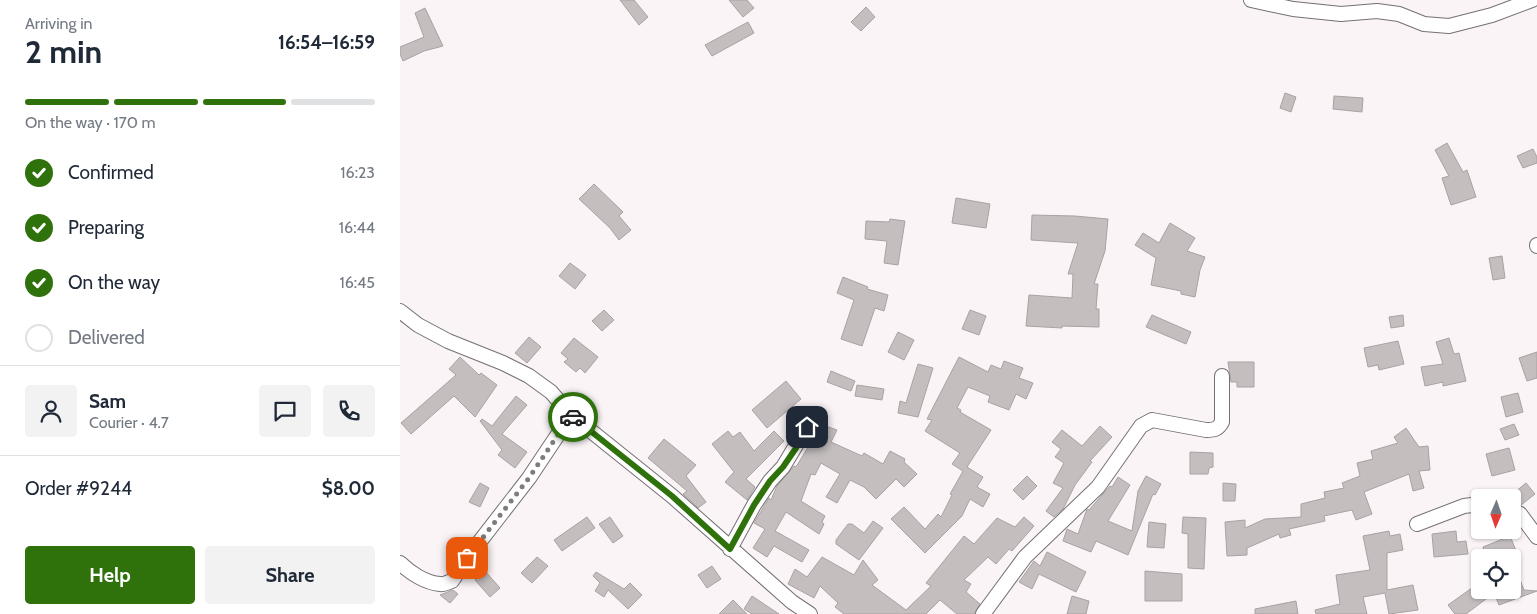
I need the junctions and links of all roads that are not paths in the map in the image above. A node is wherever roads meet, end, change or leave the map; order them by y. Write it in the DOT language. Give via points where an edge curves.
graph roads {
  1 [pos="1251,0"];
  2 [pos="1532,0"];
  3 [pos="400,311"];
  4 [pos="1222,376"];
  5 [pos="571,415"];
  6 [pos="807,427"];
  7 [pos="1471,505"];
  8 [pos="1521,515"];
  9 [pos="1417,524"];
  10 [pos="1537,537"];
  11 [pos="730,549"];
  12 [pos="400,563"];
  13 [pos="810,614"];
  14 [pos="983,614"];
  1 -- 2 [label="street" via="1341,14 1377,11 1399,14 1424,24 1449,26"];
  3 -- 5 [label="street" via="418,325 529,376 551,392"];
  4 -- 14 [label="street" via="1222,422 1219,428 1206,430 1152,420 1141,426 1098,487 1025,557"];
  5 -- 11 [label="street" via="672,496"];
  5 -- 12 [label="street" via="529,478 452,581 442,584 430,581 408,571"];
  6 -- 11 [label="street" via="796,448 754,505"];
  7 -- 9 [label="street"];
  8 -- 10 [label="street"];
  11 -- 13 [label="street"];
}
